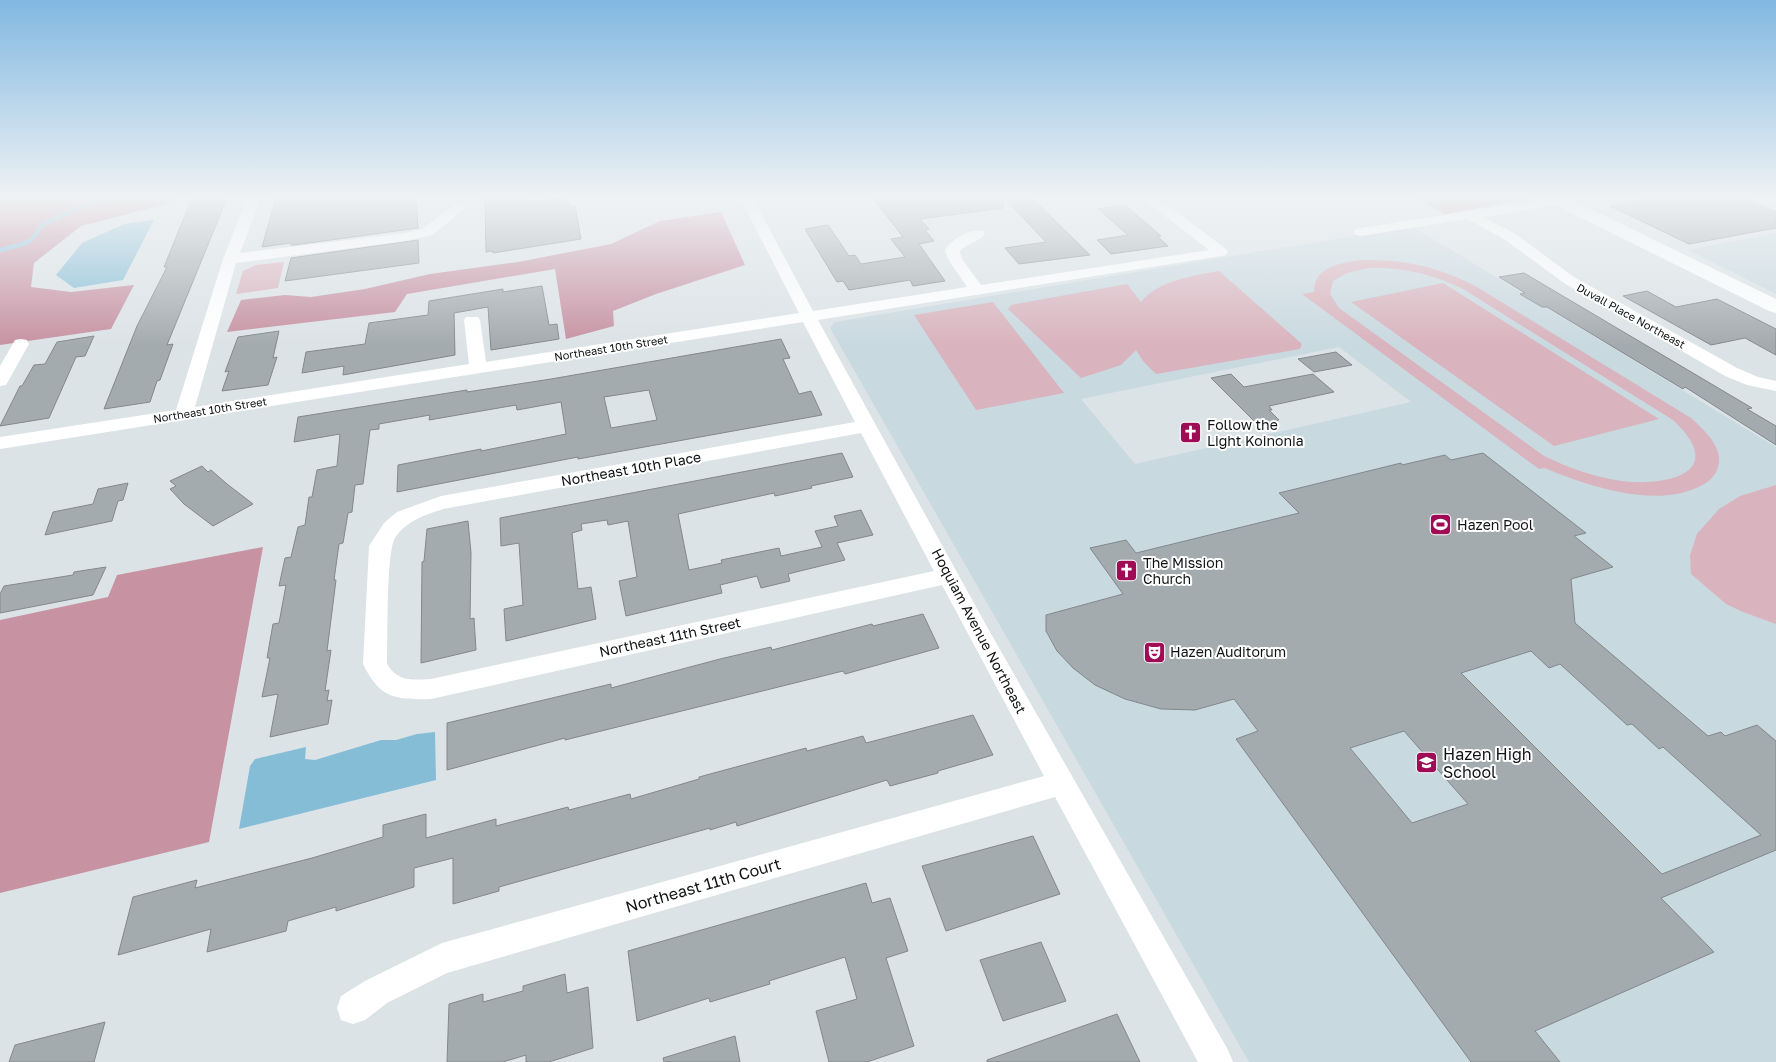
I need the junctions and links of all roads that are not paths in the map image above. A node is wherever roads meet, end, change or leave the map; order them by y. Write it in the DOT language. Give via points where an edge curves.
graph roads {
  1 [pos="235,248"];
  2 [pos="322,248"];
  3 [pos="772,248"];
  4 [pos="954,248"];
  5 [pos="1215,248"];
  6 [pos="1525,248"];
  7 [pos="1659,248"];
  8 [pos="230,259"];
  9 [pos="977,290"];
  10 [pos="1776,308"];
  11 [pos="808,317"];
  12 [pos="472,320"];
  13 [pos="21,344"];
  14 [pos="478,368"];
  15 [pos="0,381"];
  16 [pos="1776,386"];
  17 [pos="184,414"];
  18 [pos="867,426"];
  19 [pos="0,443"];
  20 [pos="949,576"];
  21 [pos="390,686"];
  22 [pos="1061,783"];
  23 [pos="354,1008"];
  24 [pos="1216,1062"];
  1 -- 8 [label="street"];
  2 -- 8 [label="street"];
  3 -- 11 [label="street, Hoquiam Avenue Northeast"];
  4 -- 9 [label="street" via="952,250 955,259"];
  5 -- 9 [label="street, Northeast 10th Street" via="1221,252"];
  6 -- 16 [label="street, Duvall Place Northeast" via="1576,284 1714,362 1753,381"];
  7 -- 10 [label="main road"];
  8 -- 17 [label="street"];
  9 -- 11 [label="street, Northeast 10th Street"];
  11 -- 14 [label="street, Northeast 10th Street"];
  11 -- 18 [label="street, Hoquiam Avenue Northeast"];
  12 -- 14 [label="street"];
  13 -- 15 [label="street"];
  14 -- 17 [label="street, Northeast 10th Street"];
  17 -- 19 [label="street, Northeast 10th Street"];
  18 -- 20 [label="street, Hoquiam Avenue Northeast"];
  18 -- 21 [label="street, Northeast 10th Place" via="415,510 397,520 380,546 375,664 380,678"];
  20 -- 21 [label="street, Northeast 11th Street" via="431,690"];
  20 -- 22 [label="street, Hoquiam Avenue Northeast"];
  22 -- 23 [label="street, Northeast 11th Court" via="442,959 376,992"];
  22 -- 24 [label="street, Hoquiam Avenue Northeast"];
}
